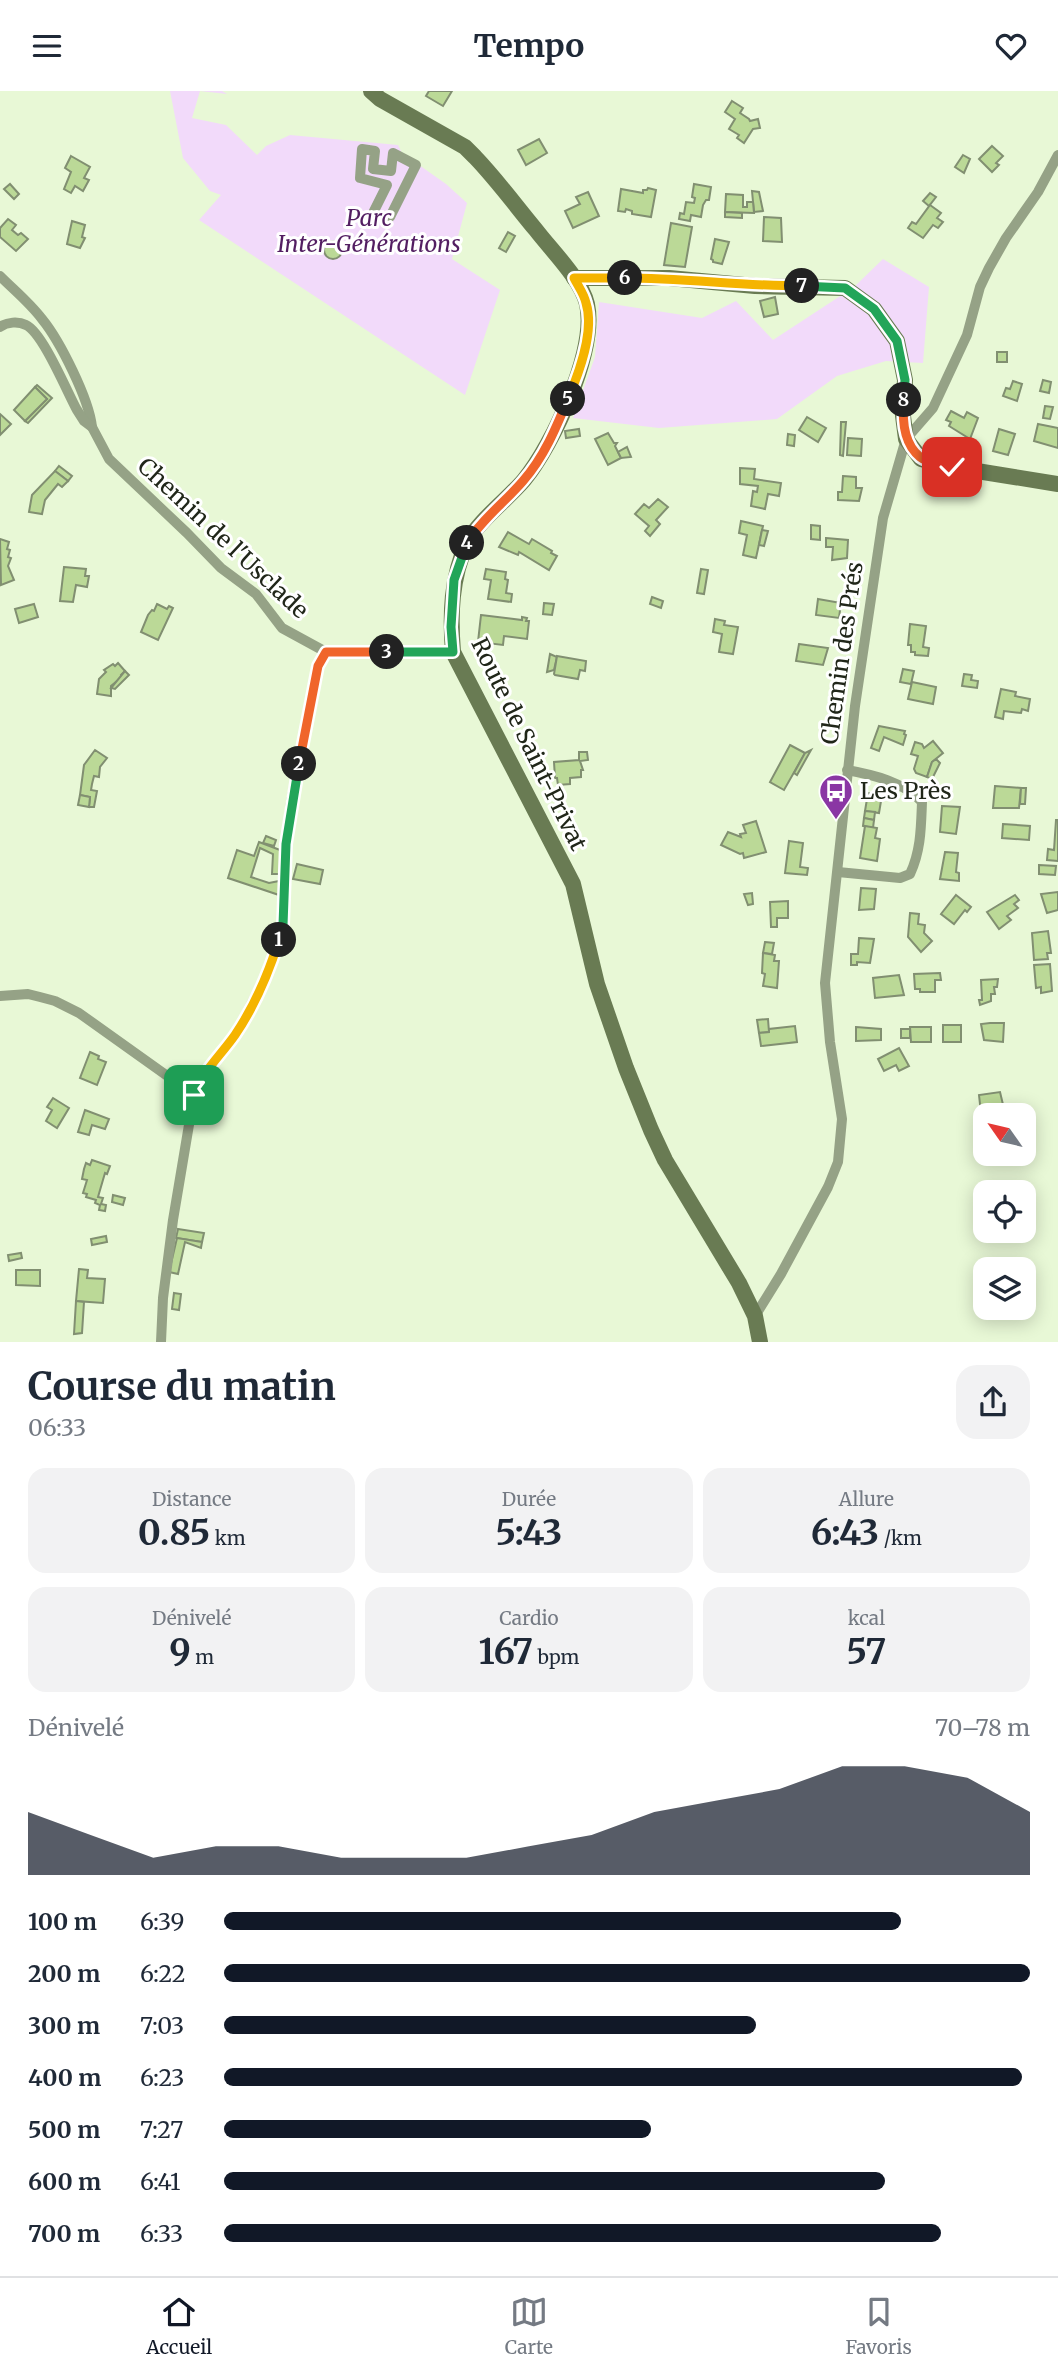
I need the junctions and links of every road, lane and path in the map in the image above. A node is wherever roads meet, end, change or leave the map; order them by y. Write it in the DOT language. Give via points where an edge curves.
graph roads {
  1 [pos="371,91"];
  2 [pos="1058,155"];
  3 [pos="391,171"];
  4 [pos="0,277"];
  5 [pos="574,278"];
  6 [pos="0,327"];
  7 [pos="92,426"];
  8 [pos="906,439"];
  9 [pos="1058,484"];
  10 [pos="326,652"];
  11 [pos="453,652"];
  12 [pos="847,770"];
  13 [pos="838,872"];
  14 [pos="0,996"];
  15 [pos="194,1095"];
  16 [pos="755,1316"];
  17 [pos="161,1342"];
  18 [pos="760,1342"];
  1 -- 5 [label="street, Route de Saint-Privat" via="475,157"];
  2 -- 8 [label="street" via="989,268 967,335 933,408"];
  3 -- 3 [label="street" via="393,153 416,165 390,217 372,215 387,185 360,178 362,149 375,151 373,169"];
  4 -- 7 [label="street" via="43,319 73,371"];
  5 -- 8 [label="street" via="669,278 845,288 874,309 897,341 905,380 902,416"];
  5 -- 11 [label="street, Route de Saint-Privat" via="587,304 587,338 579,371 550,442 524,480 468,541 454,580"];
  6 -- 7 [label="street, Chemin de l'Usclade" via="25,324 37,334 77,410"];
  7 -- 10 [label="street, Chemin de l'Usclade" via="109,459 221,568 256,594 282,628"];
  8 -- 9 [label="street" via="921,459"];
  8 -- 12 [label="street, Chemin des Prés" via="883,518"];
  10 -- 11 [label="street, Chemin de l'Usclade"];
  10 -- 15 [label="street" via="318,666 291,802 283,925 270,969 236,1034"];
  11 -- 16 [label="street, Route de Saint-Privat" via="573,884 597,984 650,1130"];
  12 -- 13 [label="street, Chemin des Prés"];
  12 -- 13 [label="street" via="912,791 922,802 920,838 910,874 900,878"];
  13 -- 16 [label="street, Chemin des Prés" via="825,983 842,1119 838,1162"];
  14 -- 15 [label="street" via="40,996 79,1013"];
  15 -- 17 [label="street" via="173,1220"];
  16 -- 18 [label="street, Route de Saint-Privat"];
}
